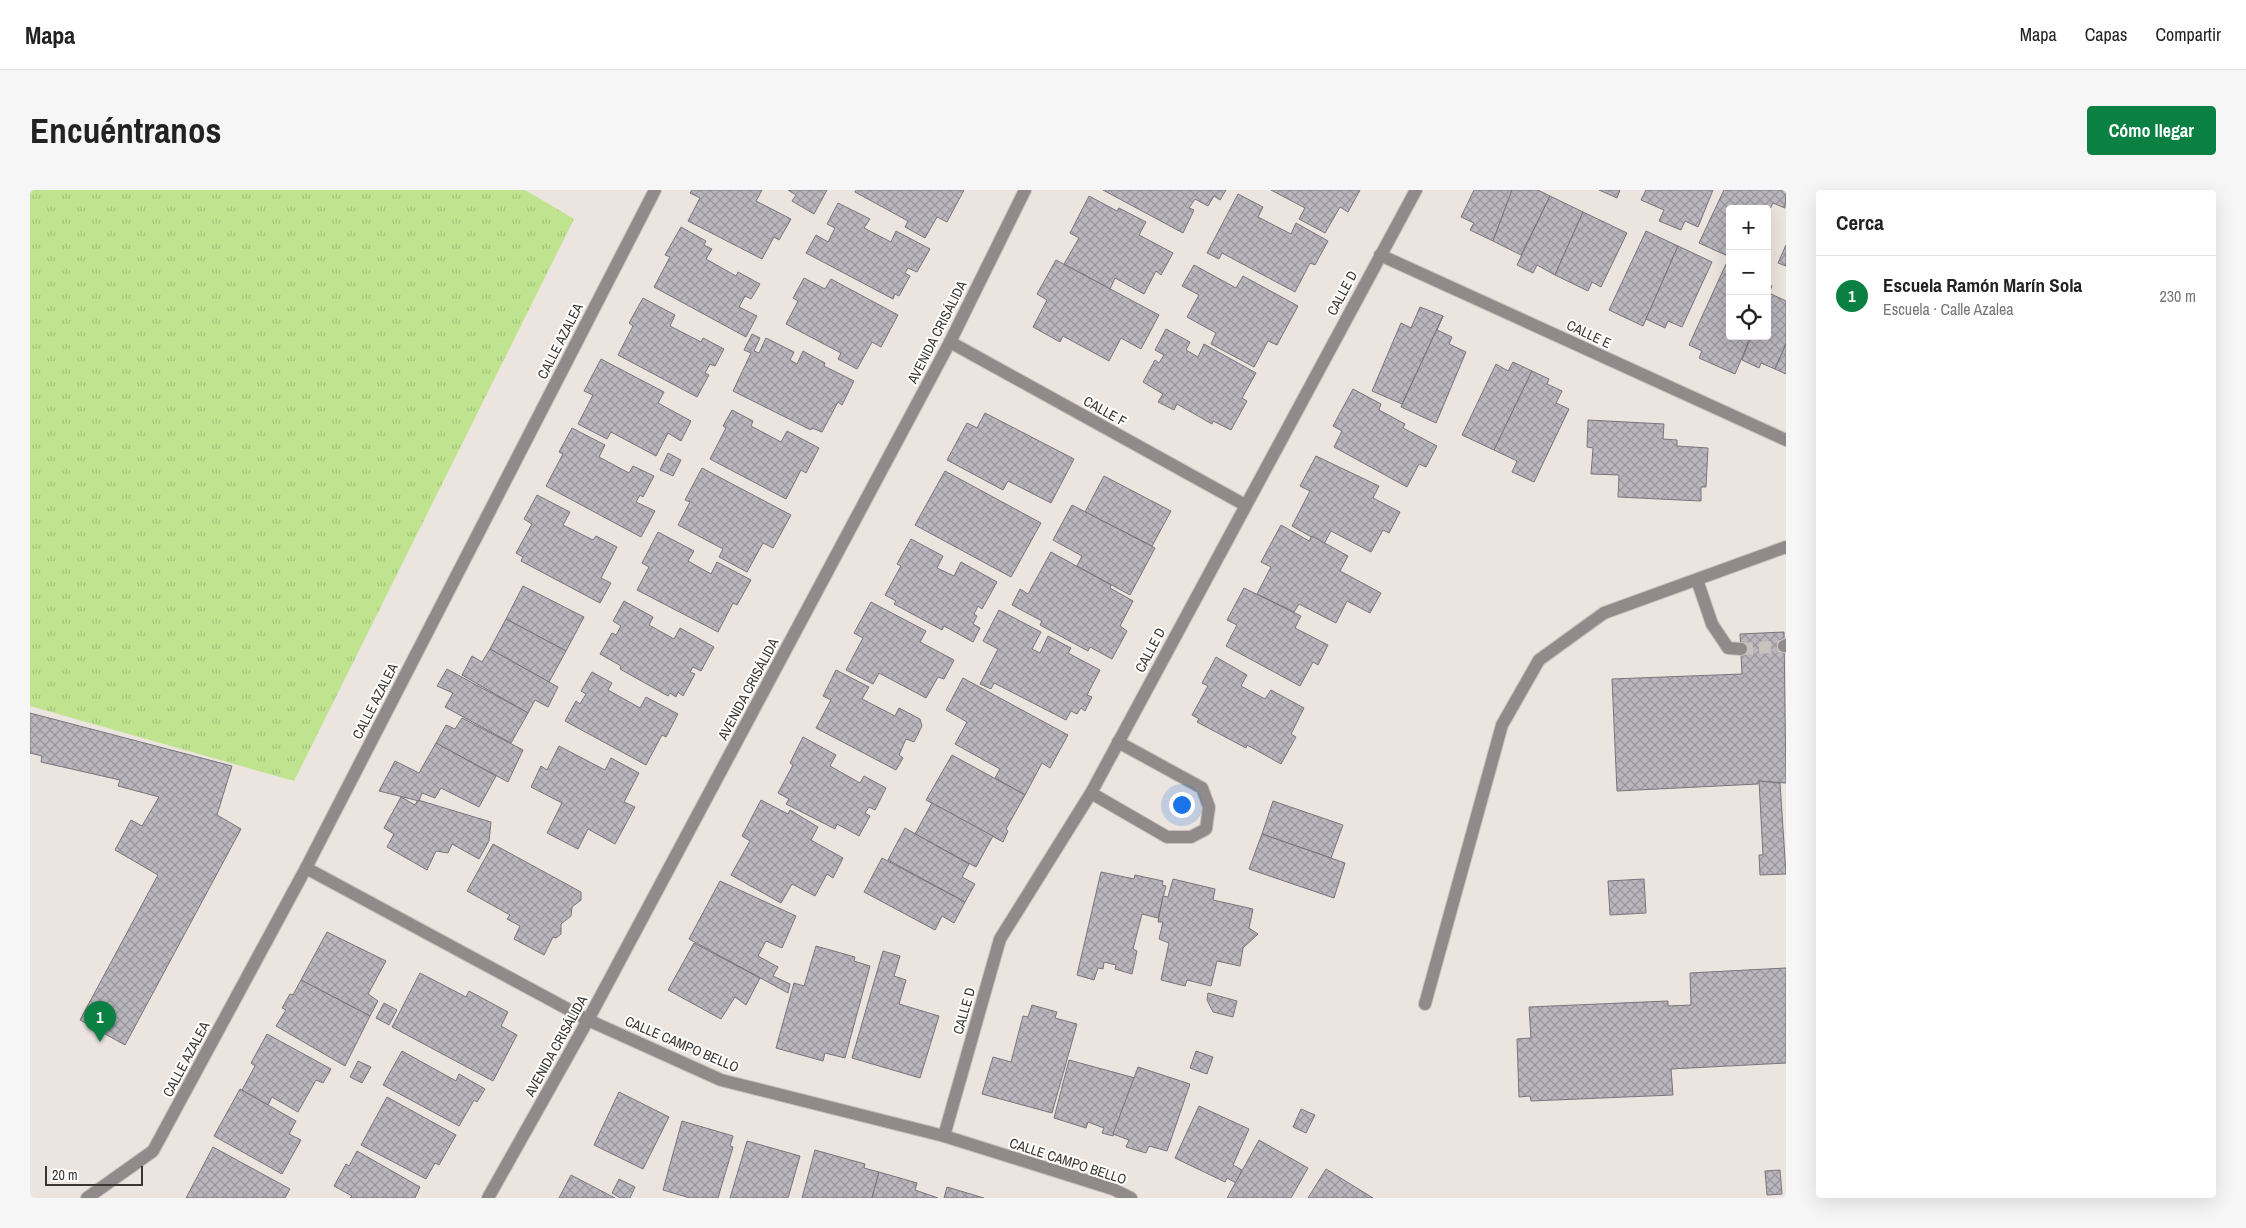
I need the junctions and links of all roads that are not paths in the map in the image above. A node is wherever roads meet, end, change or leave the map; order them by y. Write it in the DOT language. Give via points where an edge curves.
graph roads {
  1 [pos="655,190"];
  2 [pos="1025,190"];
  3 [pos="1416,190"];
  4 [pos="1380,255"];
  5 [pos="950,342"];
  6 [pos="1786,440"];
  7 [pos="1245,506"];
  8 [pos="1786,547"];
  9 [pos="1697,580"];
  10 [pos="1741,649"];
  11 [pos="1118,742"];
  12 [pos="1090,793"];
  13 [pos="306,868"];
  14 [pos="1425,1004"];
  15 [pos="588,1020"];
  16 [pos="944,1136"];
  17 [pos="87,1198"];
  18 [pos="488,1198"];
  19 [pos="1131,1198"];
  1 -- 13 [label="street, CALLE AZALEA"];
  2 -- 5 [label="street, AVENIDA CRISÁLIDA"];
  3 -- 4 [label="street, CALLE D"];
  4 -- 6 [label="street, CALLE E"];
  4 -- 7 [label="street, CALLE D"];
  5 -- 7 [label="street, CALLE F"];
  5 -- 15 [label="street, AVENIDA CRISÁLIDA"];
  7 -- 11 [label="street, CALLE D"];
  8 -- 9 [label="street"];
  9 -- 10 [label="street" via="1712,624 1728,648"];
  9 -- 14 [label="street" via="1604,613 1539,660 1502,725"];
  11 -- 12 [label="street, CALLE D"];
  11 -- 12 [label="street" via="1202,788 1210,807 1206,829 1191,837 1168,837"];
  12 -- 16 [label="street, CALLE D" via="1000,939"];
  13 -- 15 [label="street, CALLE CAMPO BELLO"];
  13 -- 17 [label="street, CALLE AZALEA" via="153,1151"];
  15 -- 16 [label="street, CALLE CAMPO BELLO" via="721,1080"];
  15 -- 18 [label="street, AVENIDA CRISÁLIDA"];
  16 -- 19 [label="street, CALLE CAMPO BELLO" via="1113,1189"];
}
